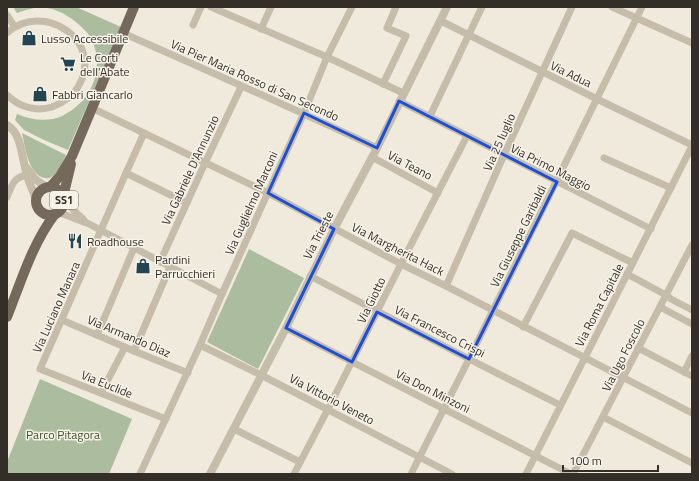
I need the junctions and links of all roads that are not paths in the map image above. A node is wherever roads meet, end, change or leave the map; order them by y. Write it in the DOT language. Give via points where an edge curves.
graph roads {
  1 [pos="134,7"];
  2 [pos="201,7"];
  3 [pos="210,7"];
  4 [pos="271,7"];
  5 [pos="352,7"];
  6 [pos="396,7"];
  7 [pos="447,7"];
  8 [pos="482,7"];
  9 [pos="572,7"];
  10 [pos="612,7"];
  11 [pos="642,7"];
  12 [pos="7,15"];
  13 [pos="637,18"];
  14 [pos="441,21"];
  15 [pos="193,25"];
  16 [pos="14,26"];
  17 [pos="261,29"];
  18 [pos="7,33"];
  19 [pos="123,33"];
  20 [pos="469,36"];
  21 [pos="692,43"];
  22 [pos="327,57"];
  23 [pos="542,72"];
  24 [pos="383,84"];
  25 [pos="241,87"];
  26 [pos="7,95"];
  27 [pos="401,97"];
  28 [pos="597,99"];
  29 [pos="92,108"];
  30 [pos="304,113"];
  31 [pos="430,116"];
  32 [pos="7,125"];
  33 [pos="144,133"];
  34 [pos="467,136"];
  35 [pos="692,145"];
  36 [pos="376,148"];
  37 [pos="504,155"];
  38 [pos="72,156"];
  39 [pos="372,156"];
  40 [pos="604,158"];
  41 [pos="24,160"];
  42 [pos="205,163"];
  43 [pos="126,173"];
  44 [pos="27,175"];
  45 [pos="557,182"];
  46 [pos="48,187"];
  47 [pos="671,188"];
  48 [pos="438,193"];
  49 [pos="268,194"];
  50 [pos="7,197"];
  51 [pos="36,199"];
  52 [pos="64,199"];
  53 [pos="187,203"];
  54 [pos="39,210"];
  55 [pos="57,213"];
  56 [pos="89,224"];
  57 [pos="334,229"];
  58 [pos="650,229"];
  59 [pos="100,231"];
  60 [pos="692,245"];
  61 [pos="134,248"];
  62 [pos="34,250"];
  63 [pos="160,262"];
  64 [pos="633,263"];
  65 [pos="401,264"];
  66 [pos="170,267"];
  67 [pos="627,274"];
  68 [pos="310,276"];
  69 [pos="446,286"];
  70 [pos="222,294"];
  71 [pos="666,295"];
  72 [pos="660,307"];
  73 [pos="692,310"];
  74 [pos="493,311"];
  75 [pos="377,312"];
  76 [pos="7,317"];
  77 [pos="62,320"];
  78 [pos="692,324"];
  79 [pos="523,327"];
  80 [pos="286,328"];
  81 [pos="97,335"];
  82 [pos="200,345"];
  83 [pos="125,347"];
  84 [pos="638,348"];
  85 [pos="134,351"];
  86 [pos="692,356"];
  87 [pos="585,358"];
  88 [pos="470,359"];
  89 [pos="352,362"];
  90 [pos="40,369"];
  91 [pos="684,372"];
  92 [pos="188,373"];
  93 [pos="261,375"];
  94 [pos="692,376"];
  95 [pos="623,378"];
  96 [pos="101,393"];
  97 [pos="560,405"];
  98 [pos="328,409"];
  99 [pos="444,409"];
  100 [pos="692,414"];
  101 [pos="603,418"];
  102 [pos="166,419"];
  103 [pos="234,429"];
  104 [pos="535,456"];
  105 [pos="420,458"];
  106 [pos="300,462"];
  107 [pos="692,463"];
  108 [pos="140,474"];
  109 [pos="210,474"];
  110 [pos="294,474"];
  111 [pos="411,474"];
  112 [pos="452,474"];
  113 [pos="526,474"];
  114 [pos="572,474"];
  1 -- 19 [label="main road, SS1"];
  2 -- 15 [label="street"];
  3 -- 17 [label="street, Via Primo Maggio"];
  4 -- 17 [label="street"];
  5 -- 22 [label="street, Via Guglielmo Marconi"];
  6 -- 24 [label="street" via="387,28 406,36"];
  7 -- 14 [label="street, Via Trieste"];
  8 -- 20 [label="street"];
  9 -- 23 [label="street, Via 25 luglio"];
  10 -- 13 [label="street"];
  11 -- 13 [label="street, Via Giuseppe Garibaldi"];
  12 -- 16 [label="street"];
  13 -- 21 [label="street"];
  13 -- 28 [label="street, Via Giuseppe Garibaldi"];
  14 -- 20 [label="street, Via Adua"];
  14 -- 27 [label="street, Via Trieste"];
  16 -- 18 [label="street"];
  16 -- 26 [label="street" via="40,18 62,25 72,32 80,44 85,68 82,80 74,93 58,105 33,109"];
  17 -- 22 [label="street, Via Primo Maggio"];
  19 -- 25 [label="street, Via Pier Maria Rosso di San Secondo"];
  19 -- 29 [label="main road, SS1"];
  20 -- 23 [label="street, Via Adua"];
  20 -- 31 [label="street"];
  22 -- 24 [label="street, Via Primo Maggio"];
  22 -- 30 [label="street, Via Guglielmo Marconi"];
  23 -- 28 [label="street, Via Adua"];
  23 -- 37 [label="street, Via 25 luglio"];
  24 -- 27 [label="street, Via Primo Maggio"];
  25 -- 30 [label="street, Via Pier Maria Rosso di San Secondo"];
  25 -- 42 [label="street, Via Gabriele D'Annunzio"];
  27 -- 31 [label="street, Via Primo Maggio"];
  27 -- 36 [label="street, Via Trieste"];
  28 -- 35 [label="street, Via Adua"];
  28 -- 45 [label="street, Via Giuseppe Garibaldi"];
  29 -- 33 [label="street, Via Margherita Hack"];
  29 -- 38 [label="main road, SS1"];
  30 -- 36 [label="street, Via Pier Maria Rosso di San Secondo"];
  30 -- 49 [label="street, Via Guglielmo Marconi"];
  31 -- 34 [label="street, Via Primo Maggio"];
  32 -- 41 [label="street" via="16,134"];
  33 -- 42 [label="street, Via Margherita Hack"];
  33 -- 43 [label="street, Via Luciano Manara"];
  34 -- 37 [label="street, Via Primo Maggio"];
  34 -- 48 [label="street, Via Giotto"];
  35 -- 47 [label="street, Via Roma Capitale"];
  36 -- 39 [label="street, Via Trieste"];
  37 -- 45 [label="street, Via Primo Maggio"];
  37 -- 69 [label="street, Via 25 luglio"];
  38 -- 46 [label="main road, SS1" via="60,176"];
  38 -- 52 [label="main road, SS1"];
  39 -- 48 [label="street, Via Teano"];
  39 -- 57 [label="street, Via Trieste"];
  40 -- 47 [label="street"];
  41 -- 44 [label="street"];
  41 -- 46 [label="street" via="32,176"];
  42 -- 49 [label="street, Via Margherita Hack"];
  42 -- 53 [label="street, Via Gabriele D'Annunzio"];
  43 -- 53 [label="street"];
  43 -- 59 [label="street, Via Luciano Manara"];
  44 -- 50 [label="street" via="16,180"];
  44 -- 51 [label="street"];
  45 -- 58 [label="street, Via Primo Maggio"];
  45 -- 74 [label="street, Via Giuseppe Garibaldi"];
  46 -- 51 [label="main road, SS1" via="39,191"];
  46 -- 52 [label="main road, SS1" via="59,190"];
  47 -- 58 [label="street, Via Roma Capitale"];
  48 -- 65 [label="street, Via Giotto"];
  49 -- 57 [label="street, Via Margherita Hack"];
  49 -- 70 [label="street, Via Guglielmo Marconi"];
  51 -- 54 [label="main road, SS1"];
  52 -- 55 [label="main road, SS1"];
  52 -- 56 [label="street"];
  53 -- 63 [label="street, Via Gabriele D'Annunzio"];
  54 -- 55 [label="main road, SS1" via="46,214"];
  54 -- 62 [label="main road, SS1" via="40,226"];
  55 -- 56 [label="street"];
  55 -- 62 [label="main road, SS1"];
  56 -- 59 [label="street"];
  57 -- 65 [label="street, Via Margherita Hack"];
  57 -- 68 [label="street, Via Trieste"];
  58 -- 64 [label="street, Via Roma Capitale"];
  59 -- 61 [label="street"];
  59 -- 77 [label="street, Via Luciano Manara"];
  60 -- 71 [label="street, Via Ugo Foscolo"];
  61 -- 63 [label="street"];
  61 -- 81 [label="street"];
  62 -- 76 [label="main road, SS1"];
  63 -- 66 [label="street"];
  64 -- 67 [label="street, Via Roma Capitale"];
  64 -- 79 [label="street" via="572,233"];
  65 -- 69 [label="street, Via Margherita Hack"];
  65 -- 75 [label="street, Via Giotto"];
  66 -- 70 [label="street"];
  66 -- 85 [label="street"];
  67 -- 71 [label="street"];
  67 -- 87 [label="street, Via Roma Capitale"];
  68 -- 75 [label="street, Via Francesco Crispi"];
  68 -- 80 [label="street, Via Trieste"];
  69 -- 74 [label="street, Via Margherita Hack"];
  70 -- 82 [label="street, Via Guglielmo Marconi"];
  71 -- 72 [label="street, Via Ugo Foscolo"];
  71 -- 73 [label="street"];
  72 -- 78 [label="street"];
  72 -- 84 [label="street, Via Ugo Foscolo"];
  74 -- 79 [label="street, Via Margherita Hack"];
  74 -- 88 [label="street, Via Giuseppe Garibaldi"];
  75 -- 88 [label="street, Via Francesco Crispi"];
  75 -- 89 [label="street, Via Giotto"];
  77 -- 81 [label="street, Via Armando Diaz"];
  77 -- 90 [label="street, Via Luciano Manara"];
  79 -- 87 [label="street, Via Margherita Hack"];
  80 -- 89 [label="street, Via Don Minzoni"];
  80 -- 93 [label="street, Via Trieste"];
  81 -- 83 [label="street, Via Armando Diaz"];
  82 -- 92 [label="street, Via Guglielmo Marconi"];
  82 -- 93 [label="street, Via Vittorio Veneto"];
  83 -- 85 [label="street, Via Armando Diaz"];
  83 -- 96 [label="street"];
  84 -- 91 [label="street"];
  84 -- 95 [label="street, Via Ugo Foscolo"];
  85 -- 92 [label="street, Via Armando Diaz"];
  86 -- 91 [label="street"];
  87 -- 95 [label="street, Via Margherita Hack"];
  87 -- 97 [label="street, Via Roma Capitale"];
  88 -- 97 [label="street, Via Francesco Crispi"];
  88 -- 99 [label="street, Via Giuseppe Garibaldi"];
  89 -- 98 [label="street, Via Giotto"];
  89 -- 99 [label="street, Via Don Minzoni"];
  90 -- 96 [label="street, Via Euclide"];
  91 -- 94 [label="street"];
  92 -- 102 [label="street, Via Guglielmo Marconi"];
  93 -- 98 [label="street, Via Vittorio Veneto"];
  93 -- 103 [label="street, Via Trieste"];
  95 -- 100 [label="street, Via Margherita Hack"];
  95 -- 101 [label="street, Via Ugo Foscolo"];
  96 -- 102 [label="street, Via Euclide"];
  97 -- 104 [label="street, Via Roma Capitale"];
  98 -- 105 [label="street, Via Vittorio Veneto"];
  98 -- 106 [label="street, Via Giotto"];
  99 -- 104 [label="street, Via Don Minzoni"];
  99 -- 105 [label="street, Via Giuseppe Garibaldi"];
  101 -- 107 [label="street"];
  101 -- 114 [label="street, Via Ugo Foscolo"];
  102 -- 108 [label="street, Via Guglielmo Marconi"];
  103 -- 106 [label="street"];
  103 -- 109 [label="street, Via Trieste"];
  104 -- 113 [label="street, Via Roma Capitale"];
  104 -- 114 [label="street, Via Don Minzoni"];
  105 -- 111 [label="street, Via Giuseppe Garibaldi"];
  105 -- 112 [label="street, Via Vittorio Veneto"];
  106 -- 110 [label="street, Via Giotto"];
}
